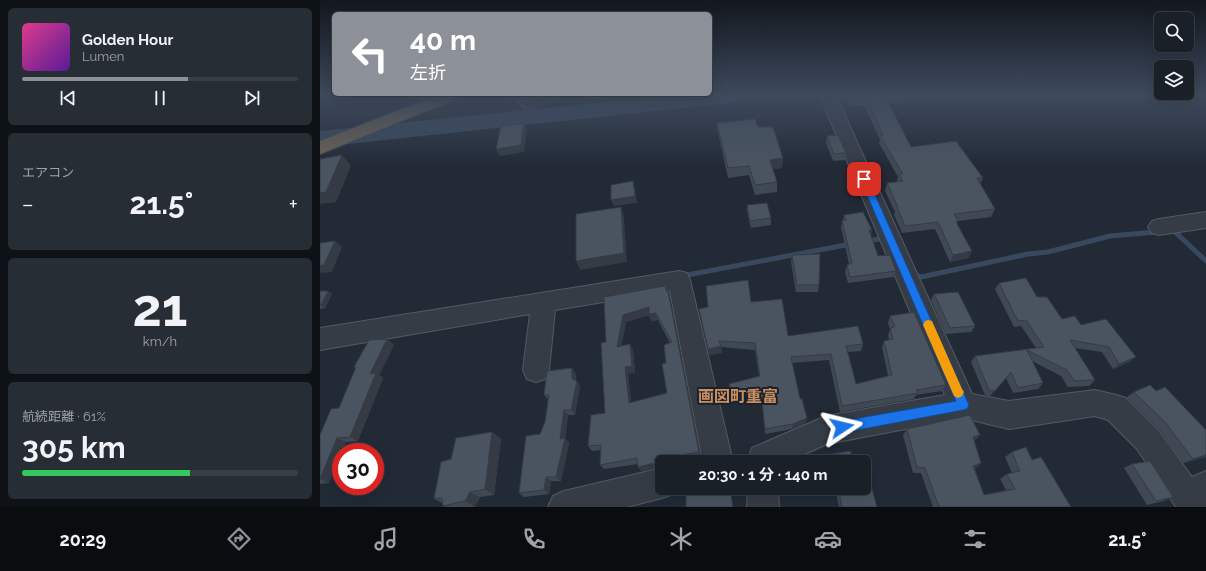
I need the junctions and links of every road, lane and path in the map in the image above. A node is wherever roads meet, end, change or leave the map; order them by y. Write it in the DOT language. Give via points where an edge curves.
graph roads {
  1 [pos="391,120"];
  2 [pos="838,120"];
  3 [pos="326,146"];
  4 [pos="1206,220"];
  5 [pos="1159,227"];
  6 [pos="544,302"];
  7 [pos="320,339"];
  8 [pos="536,370"];
  9 [pos="963,405"];
  10 [pos="716,455"];
  11 [pos="770,455"];
  12 [pos="655,485"];
  13 [pos="763,495"];
  14 [pos="1196,496"];
  15 [pos="564,507"];
  16 [pos="763,507"];
  1 -- 3 [label="highway"];
  2 -- 9 [label="street"];
  4 -- 5 [label="street"];
  6 -- 7 [label="street"];
  6 -- 8 [label="street"];
  6 -- 10 [label="street" via="679,280"];
  9 -- 11 [label="street" via="826,430"];
  9 -- 14 [label="street" via="1009,414 1095,403 1116,408 1147,439"];
  12 -- 15 [label="street"];
  13 -- 16 [label="street"];
}
